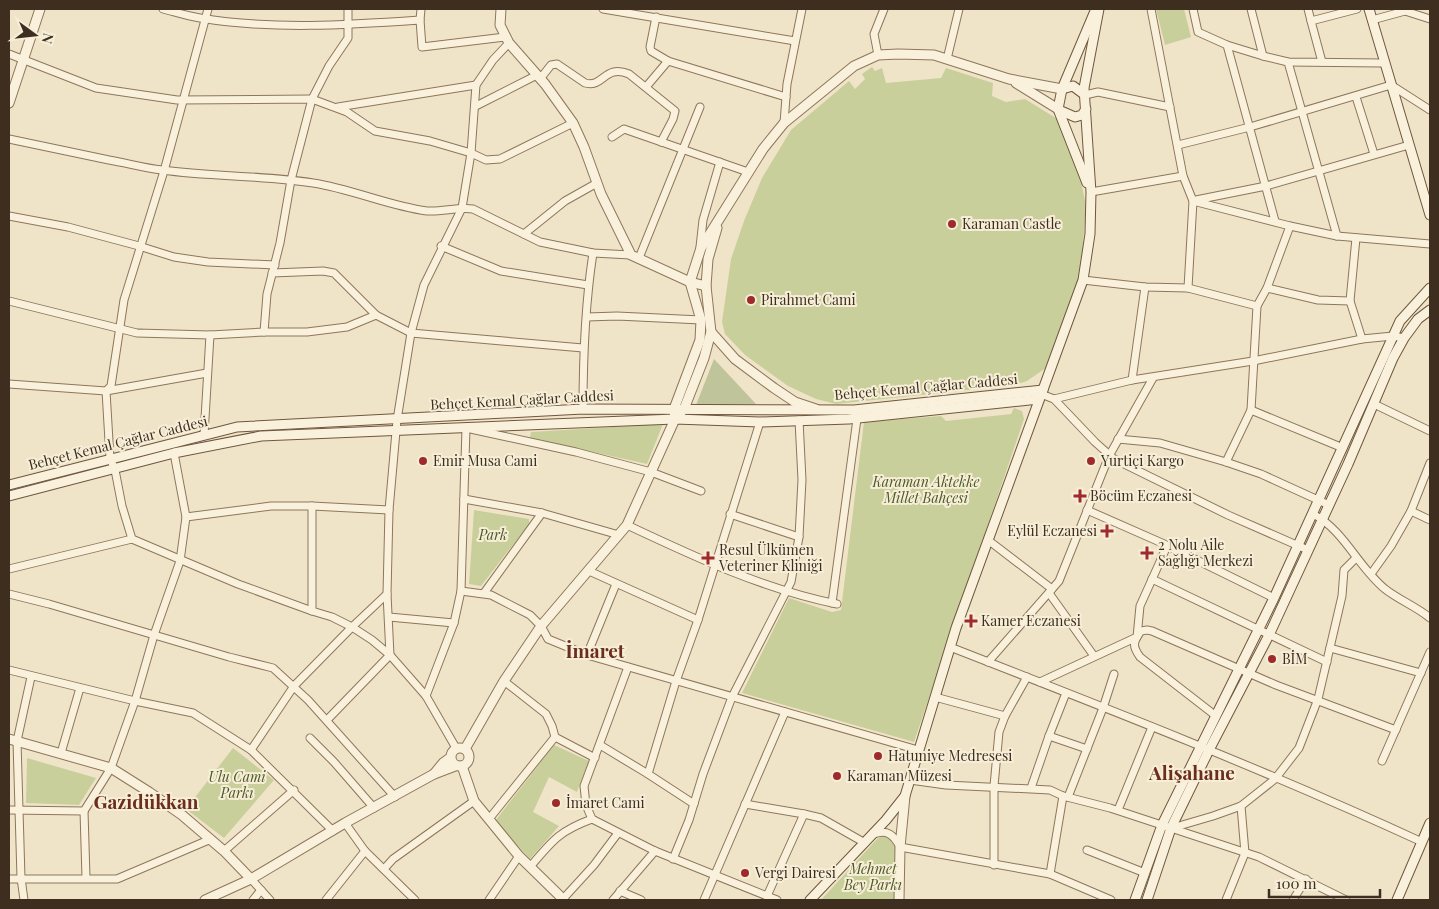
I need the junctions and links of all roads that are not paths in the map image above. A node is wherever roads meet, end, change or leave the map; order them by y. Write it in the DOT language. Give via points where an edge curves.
graph roads {
  1 [pos="40,9"];
  2 [pos="163,9"];
  3 [pos="208,9"];
  4 [pos="348,9"];
  5 [pos="421,9"];
  6 [pos="501,9"];
  7 [pos="603,9"];
  8 [pos="802,9"];
  9 [pos="884,9"];
  10 [pos="959,9"];
  11 [pos="1097,9"];
  12 [pos="1151,9"];
  13 [pos="1192,9"];
  14 [pos="1251,9"];
  15 [pos="1308,9"];
  16 [pos="1357,9"];
  17 [pos="1368,9"];
  18 [pos="1405,10"];
  19 [pos="656,17"];
  20 [pos="206,18"];
  21 [pos="1430,19"];
  22 [pos="420,20"];
  23 [pos="1311,20"];
  24 [pos="1372,20"];
  25 [pos="349,25"];
  26 [pos="507,40"];
  27 [pos="796,41"];
  28 [pos="1227,45"];
  29 [pos="9,54"];
  30 [pos="878,56"];
  31 [pos="1263,56"];
  32 [pos="947,59"];
  33 [pos="24,60"];
  34 [pos="668,61"];
  35 [pos="1288,62"];
  36 [pos="1322,62"];
  37 [pos="1384,63"];
  38 [pos="538,77"];
  39 [pos="1009,79"];
  40 [pos="476,85"];
  41 [pos="1391,86"];
  42 [pos="646,87"];
  43 [pos="1062,89"];
  44 [pos="1085,95"];
  45 [pos="1356,96"];
  46 [pos="786,97"];
  47 [pos="312,99"];
  48 [pos="183,100"];
  49 [pos="9,103"];
  50 [pos="476,106"];
  51 [pos="700,107"];
  52 [pos="1170,107"];
  53 [pos="336,108"];
  54 [pos="1058,109"];
  55 [pos="1086,109"];
  56 [pos="1430,110"];
  57 [pos="1302,112"];
  58 [pos="573,123"];
  59 [pos="784,123"];
  60 [pos="1250,127"];
  61 [pos="612,137"];
  62 [pos="9,139"];
  63 [pos="661,142"];
  64 [pos="1178,145"];
  65 [pos="1409,145"];
  66 [pos="683,149"];
  67 [pos="472,153"];
  68 [pos="1374,154"];
  69 [pos="720,162"];
  70 [pos="1319,170"];
  71 [pos="164,171"];
  72 [pos="748,172"];
  73 [pos="1183,176"];
  74 [pos="291,180"];
  75 [pos="597,183"];
  76 [pos="1266,186"];
  77 [pos="1091,192"];
  78 [pos="1193,201"];
  79 [pos="462,208"];
  80 [pos="1430,215"];
  81 [pos="9,216"];
  82 [pos="720,218"];
  83 [pos="1275,221"];
  84 [pos="1290,226"];
  85 [pos="524,234"];
  86 [pos="1337,236"];
  87 [pos="1356,238"];
  88 [pos="1430,244"];
  89 [pos="139,246"];
  90 [pos="441,246"];
  91 [pos="700,250"];
  92 [pos="593,253"];
  93 [pos="635,257"];
  94 [pos="275,265"];
  95 [pos="272,273"];
  96 [pos="1083,280"];
  97 [pos="690,282"];
  98 [pos="588,285"];
  99 [pos="706,286"];
  100 [pos="1145,287"];
  101 [pos="1188,288"];
  102 [pos="1267,288"];
  103 [pos="1430,288"];
  104 [pos="9,301"];
  105 [pos="1350,301"];
  106 [pos="1257,306"];
  107 [pos="1430,310"];
  108 [pos="376,315"];
  109 [pos="587,317"];
  110 [pos="701,320"];
  111 [pos="120,329"];
  112 [pos="264,332"];
  113 [pos="410,332"];
  114 [pos="711,332"];
  115 [pos="210,335"];
  116 [pos="1393,336"];
  117 [pos="1404,338"];
  118 [pos="1362,339"];
  119 [pos="583,348"];
  120 [pos="1253,361"];
  121 [pos="207,373"];
  122 [pos="1153,378"];
  123 [pos="1132,380"];
  124 [pos="9,384"];
  125 [pos="106,391"];
  126 [pos="1041,394"];
  127 [pos="1054,399"];
  128 [pos="1374,404"];
  129 [pos="583,409"];
  130 [pos="674,409"];
  131 [pos="684,409"];
  132 [pos="819,410"];
  133 [pos="1251,410"];
  134 [pos="675,419"];
  135 [pos="857,419"];
  136 [pos="397,420"];
  137 [pos="799,420"];
  138 [pos="760,422"];
  139 [pos="466,428"];
  140 [pos="396,431"];
  141 [pos="1430,431"];
  142 [pos="204,435"];
  143 [pos="1118,439"];
  144 [pos="1343,448"];
  145 [pos="174,453"];
  146 [pos="1110,456"];
  147 [pos="110,459"];
  148 [pos="1226,462"];
  149 [pos="1430,463"];
  150 [pos="114,469"];
  151 [pos="651,472"];
  152 [pos="9,485"];
  153 [pos="701,491"];
  154 [pos="9,496"];
  155 [pos="464,499"];
  156 [pos="1319,500"];
  157 [pos="1328,505"];
  158 [pos="312,506"];
  159 [pos="389,510"];
  160 [pos="1087,510"];
  161 [pos="1411,511"];
  162 [pos="542,513"];
  163 [pos="730,514"];
  164 [pos="1312,514"];
  165 [pos="186,517"];
  166 [pos="1322,519"];
  167 [pos="1430,520"];
  168 [pos="627,525"];
  169 [pos="619,535"];
  170 [pos="799,537"];
  171 [pos="132,539"];
  172 [pos="988,540"];
  173 [pos="1167,546"];
  174 [pos="1298,546"];
  175 [pos="1308,550"];
  176 [pos="1356,558"];
  177 [pos="180,560"];
  178 [pos="716,566"];
  179 [pos="9,569"];
  180 [pos="589,571"];
  181 [pos="1371,574"];
  182 [pos="1152,578"];
  183 [pos="616,584"];
  184 [pos="786,590"];
  185 [pos="462,591"];
  186 [pos="1051,591"];
  187 [pos="484,593"];
  188 [pos="9,594"];
  189 [pos="387,594"];
  190 [pos="1274,598"];
  191 [pos="312,612"];
  192 [pos="1429,615"];
  193 [pos="389,617"];
  194 [pos="698,620"];
  195 [pos="454,623"];
  196 [pos="540,626"];
  197 [pos="352,627"];
  198 [pos="1259,629"];
  199 [pos="154,635"];
  200 [pos="1269,635"];
  201 [pos="1137,637"];
  202 [pos="950,647"];
  203 [pos="1330,648"];
  204 [pos="1430,652"];
  205 [pos="390,655"];
  206 [pos="588,655"];
  207 [pos="1094,656"];
  208 [pos="988,662"];
  209 [pos="1327,662"];
  210 [pos="628,667"];
  211 [pos="1240,668"];
  212 [pos="9,670"];
  213 [pos="1249,672"];
  214 [pos="1421,673"];
  215 [pos="1114,674"];
  216 [pos="31,676"];
  217 [pos="1027,677"];
  218 [pos="504,681"];
  219 [pos="676,681"];
  220 [pos="1040,682"];
  221 [pos="294,686"];
  222 [pos="80,688"];
  223 [pos="1066,693"];
  224 [pos="426,696"];
  225 [pos="732,697"];
  226 [pos="935,697"];
  227 [pos="1318,699"];
  228 [pos="135,701"];
  229 [pos="1104,708"];
  230 [pos="785,712"];
  231 [pos="1005,716"];
  232 [pos="1216,716"];
  233 [pos="327,720"];
  234 [pos="1152,727"];
  235 [pos="1396,730"];
  236 [pos="1048,736"];
  237 [pos="555,737"];
  238 [pos="310,738"];
  239 [pos="13,740"];
  240 [pos="600,745"];
  241 [pos="1205,748"];
  242 [pos="461,749"];
  243 [pos="1087,749"];
  244 [pos="252,750"];
  245 [pos="918,750"];
  246 [pos="61,753"];
  247 [pos="595,758"];
  248 [pos="1382,762"];
  249 [pos="456,763"];
  250 [pos="111,768"];
  251 [pos="648,774"];
  252 [pos="1275,779"];
  253 [pos="910,780"];
  254 [pos="994,786"];
  255 [pos="1031,788"];
  256 [pos="294,790"];
  257 [pos="905,796"];
  258 [pos="1065,796"];
  259 [pos="395,797"];
  260 [pos="474,801"];
  261 [pos="694,804"];
  262 [pos="745,804"];
  263 [pos="1241,806"];
  264 [pos="374,808"];
  265 [pos="9,810"];
  266 [pos="19,810"];
  267 [pos="1118,810"];
  268 [pos="84,811"];
  269 [pos="804,814"];
  270 [pos="489,819"];
  271 [pos="592,819"];
  272 [pos="345,823"];
  273 [pos="1430,823"];
  274 [pos="1162,825"];
  275 [pos="1171,828"];
  276 [pos="333,830"];
  277 [pos="618,833"];
  278 [pos="874,834"];
  279 [pos="211,839"];
  280 [pos="1422,842"];
  281 [pos="864,844"];
  282 [pos="900,847"];
  283 [pos="1087,850"];
  284 [pos="224,851"];
  285 [pos="365,851"];
  286 [pos="655,851"];
  287 [pos="1245,853"];
  288 [pos="519,856"];
  289 [pos="673,858"];
  290 [pos="994,864"];
  291 [pos="530,867"];
  292 [pos="384,869"];
  293 [pos="1145,873"];
  294 [pos="715,874"];
  295 [pos="1050,874"];
  296 [pos="22,878"];
  297 [pos="86,878"];
  298 [pos="9,879"];
  299 [pos="251,879"];
  300 [pos="1306,879"];
  301 [pos="261,890"];
  302 [pos="620,891"];
  303 [pos="767,896"];
  304 [pos="24,900"];
  305 [pos="205,900"];
  306 [pos="252,900"];
  307 [pos="270,900"];
  308 [pos="326,900"];
  309 [pos="415,900"];
  310 [pos="489,900"];
  311 [pos="563,900"];
  312 [pos="613,900"];
  313 [pos="641,900"];
  314 [pos="704,900"];
  315 [pos="777,900"];
  316 [pos="810,900"];
  317 [pos="899,900"];
  318 [pos="1111,900"];
  319 [pos="1135,900"];
  320 [pos="1147,900"];
  321 [pos="1226,900"];
  322 [pos="1293,900"];
  323 [pos="1346,900"];
  324 [pos="1397,900"];
  1 -- 33 [label="main road"];
  2 -- 20 [label="street"];
  3 -- 20 [label="street"];
  4 -- 25 [label="street"];
  5 -- 22 [label="street"];
  6 -- 26 [label="main road" via="500,25"];
  7 -- 19 [label="street"];
  8 -- 27 [label="street"];
  9 -- 30 [label="street" via="874,34"];
  10 -- 32 [label="street"];
  11 -- 43 [label="main road"];
  11 -- 44 [label="main road"];
  12 -- 52 [label="street"];
  13 -- 28 [label="street" via="1198,32"];
  14 -- 31 [label="street"];
  15 -- 23 [label="street"];
  16 -- 23 [label="street"];
  17 -- 24 [label="main road"];
  18 -- 21 [label="street"];
  18 -- 24 [label="street"];
  19 -- 27 [label="street"];
  19 -- 34 [label="street" via="651,51"];
  20 -- 25 [label="street" via="258,24"];
  20 -- 48 [label="street"];
  22 -- 25 [label="street"];
  22 -- 26 [label="street" via="422,47"];
  23 -- 36 [label="street"];
  24 -- 37 [label="main road"];
  25 -- 47 [label="street" via="348,38"];
  26 -- 38 [label="main road"];
  26 -- 40 [label="street"];
  27 -- 46 [label="street"];
  28 -- 31 [label="street"];
  28 -- 60 [label="street"];
  29 -- 33 [label="street"];
  30 -- 32 [label="main road" via="934,55"];
  30 -- 59 [label="main road" via="854,66"];
  31 -- 35 [label="street"];
  32 -- 39 [label="main road"];
  33 -- 48 [label="street" via="96,88"];
  33 -- 49 [label="main road"];
  34 -- 42 [label="street"];
  34 -- 46 [label="street"];
  35 -- 36 [label="street"];
  35 -- 57 [label="street"];
  36 -- 37 [label="street"];
  37 -- 41 [label="main road"];
  38 -- 42 [label="street" via="551,65 557,64 584,84 590,85 616,70 629,74"];
  38 -- 50 [label="street"];
  38 -- 58 [label="main road"];
  39 -- 43 [label="main road"];
  39 -- 54 [label="main road"];
  40 -- 50 [label="street"];
  40 -- 53 [label="street"];
  41 -- 45 [label="street"];
  41 -- 56 [label="street"];
  41 -- 65 [label="main road"];
  42 -- 63 [label="street" via="675,111"];
  43 -- 44 [label="main road" via="1073,86"];
  43 -- 54 [label="main road"];
  44 -- 52 [label="street" via="1098,92"];
  44 -- 55 [label="main road"];
  45 -- 57 [label="street"];
  45 -- 68 [label="street"];
  46 -- 59 [label="street"];
  47 -- 48 [label="street"];
  47 -- 53 [label="street"];
  47 -- 74 [label="street"];
  48 -- 71 [label="street"];
  50 -- 67 [label="street"];
  51 -- 66 [label="street"];
  52 -- 64 [label="street"];
  53 -- 67 [label="street" via="375,131"];
  54 -- 55 [label="main road" via="1075,117"];
  54 -- 77 [label="main road"];
  55 -- 77 [label="main road"];
  57 -- 60 [label="street"];
  57 -- 70 [label="street"];
  58 -- 67 [label="street" via="500,159 486,160"];
  58 -- 75 [label="main road"];
  59 -- 72 [label="main road"];
  60 -- 64 [label="street"];
  60 -- 76 [label="street"];
  61 -- 63 [label="street" via="624,129"];
  62 -- 71 [label="street"];
  63 -- 66 [label="street"];
  64 -- 73 [label="street"];
  65 -- 68 [label="street"];
  65 -- 80 [label="main road"];
  66 -- 69 [label="street"];
  66 -- 93 [label="street"];
  67 -- 79 [label="street"];
  68 -- 70 [label="street"];
  69 -- 72 [label="street"];
  69 -- 91 [label="street" via="703,220"];
  70 -- 76 [label="street"];
  70 -- 86 [label="street"];
  71 -- 74 [label="street"];
  71 -- 89 [label="street"];
  72 -- 82 [label="main road"];
  73 -- 77 [label="street"];
  73 -- 78 [label="street"];
  74 -- 79 [label="street" via="341,188 427,211"];
  74 -- 94 [label="street"];
  75 -- 85 [label="street" via="565,202"];
  75 -- 93 [label="main road"];
  76 -- 78 [label="street"];
  76 -- 83 [label="street"];
  77 -- 96 [label="main road" via="1090,234"];
  78 -- 83 [label="street"];
  78 -- 101 [label="street"];
  79 -- 85 [label="street" via="482,212"];
  79 -- 90 [label="street"];
  81 -- 89 [label="street" via="68,226"];
  82 -- 91 [label="main road"];
  82 -- 99 [label="main road" via="708,259"];
  83 -- 84 [label="street"];
  84 -- 86 [label="street"];
  84 -- 102 [label="street"];
  85 -- 92 [label="street" via="540,242"];
  86 -- 87 [label="street"];
  87 -- 88 [label="street"];
  87 -- 105 [label="street"];
  89 -- 94 [label="street" via="174,257 208,262"];
  89 -- 111 [label="street" via="124,300"];
  90 -- 98 [label="street" via="501,271"];
  90 -- 113 [label="street"];
  91 -- 97 [label="main road"];
  92 -- 93 [label="street"];
  92 -- 98 [label="street"];
  93 -- 97 [label="main road"];
  94 -- 95 [label="street"];
  95 -- 108 [label="street" via="334,273"];
  95 -- 112 [label="street"];
  96 -- 100 [label="street"];
  96 -- 126 [label="main road"];
  97 -- 99 [label="main road"];
  97 -- 110 [label="main road"];
  98 -- 109 [label="street"];
  99 -- 114 [label="main road"];
  100 -- 101 [label="street"];
  100 -- 123 [label="street"];
  101 -- 106 [label="street"];
  102 -- 105 [label="street" via="1318,300"];
  102 -- 106 [label="street"];
  103 -- 116 [label="main road" via="1400,321"];
  104 -- 111 [label="street"];
  105 -- 118 [label="street"];
  106 -- 120 [label="street"];
  107 -- 117 [label="main road" via="1418,318"];
  108 -- 112 [label="street" via="347,327 308,332"];
  108 -- 113 [label="street"];
  109 -- 110 [label="street"];
  109 -- 119 [label="street"];
  110 -- 130 [label="main road" via="700,340"];
  111 -- 115 [label="street" via="137,333"];
  111 -- 125 [label="street" via="111,386"];
  112 -- 115 [label="street"];
  113 -- 119 [label="street"];
  113 -- 136 [label="street"];
  114 -- 131 [label="main road"];
  114 -- 132 [label="main road" via="735,359 774,388 794,402"];
  115 -- 121 [label="street"];
  116 -- 117 [label="street"];
  116 -- 118 [label="street"];
  116 -- 144 [label="main road"];
  117 -- 128 [label="main road"];
  118 -- 120 [label="street"];
  119 -- 129 [label="street"];
  120 -- 122 [label="street"];
  120 -- 133 [label="street"];
  121 -- 125 [label="street"];
  121 -- 142 [label="street"];
  122 -- 123 [label="street"];
  122 -- 143 [label="street"];
  123 -- 127 [label="street"];
  124 -- 125 [label="street"];
  125 -- 147 [label="street"];
  126 -- 127 [label="street"];
  126 -- 132 [label="main road, Behçet Kemal Çağlar Caddesi" via="854,410"];
  126 -- 135 [label="main road, Behçet Kemal Çağlar Caddesi"];
  126 -- 172 [label="main road"];
  127 -- 146 [label="street"];
  128 -- 141 [label="street"];
  128 -- 157 [label="main road"];
  129 -- 130 [label="main road, Behçet Kemal Çağlar Caddesi"];
  129 -- 136 [label="main road, Behçet Kemal Çağlar Caddesi"];
  130 -- 131 [label="main road, Behçet Kemal Çağlar Caddesi"];
  130 -- 134 [label="main road"];
  131 -- 132 [label="main road, Behçet Kemal Çağlar Caddesi"];
  131 -- 134 [label="main road"];
  133 -- 144 [label="street"];
  133 -- 148 [label="street"];
  134 -- 138 [label="main road, Behçet Kemal Çağlar Caddesi"];
  134 -- 139 [label="main road, Behçet Kemal Çağlar Caddesi"];
  134 -- 151 [label="main road"];
  135 -- 137 [label="main road, Behçet Kemal Çağlar Caddesi"];
  135 -- 184 [label="street" via="834,603"];
  136 -- 140 [label="street"];
  136 -- 142 [label="main road, Behçet Kemal Çağlar Caddesi" via="237,427"];
  137 -- 138 [label="main road, Behçet Kemal Çağlar Caddesi"];
  137 -- 170 [label="street" via="802,480"];
  138 -- 163 [label="street"];
  139 -- 140 [label="main road, Behçet Kemal Çağlar Caddesi"];
  139 -- 151 [label="street"];
  139 -- 155 [label="street"];
  140 -- 145 [label="main road, Behçet Kemal Çağlar Caddesi" via="261,436"];
  140 -- 159 [label="street"];
  142 -- 147 [label="main road, Behçet Kemal Çağlar Caddesi"];
  143 -- 146 [label="street"];
  143 -- 148 [label="street" via="1160,443"];
  144 -- 156 [label="main road"];
  145 -- 150 [label="main road, Behçet Kemal Çağlar Caddesi"];
  145 -- 165 [label="street"];
  146 -- 160 [label="street"];
  146 -- 174 [label="street"];
  147 -- 150 [label="street"];
  147 -- 152 [label="main road, Behçet Kemal Çağlar Caddesi"];
  148 -- 156 [label="street"];
  149 -- 161 [label="street"];
  150 -- 154 [label="main road, Behçet Kemal Çağlar Caddesi"];
  150 -- 171 [label="street"];
  151 -- 153 [label="street"];
  151 -- 168 [label="main road"];
  155 -- 162 [label="street"];
  155 -- 185 [label="street"];
  156 -- 157 [label="street"];
  156 -- 164 [label="main road"];
  157 -- 166 [label="main road"];
  158 -- 159 [label="street"];
  158 -- 165 [label="street" via="271,506"];
  158 -- 191 [label="street"];
  159 -- 189 [label="street"];
  160 -- 173 [label="street"];
  160 -- 186 [label="street" via="1059,581"];
  161 -- 167 [label="street"];
  161 -- 181 [label="street"];
  162 -- 169 [label="street"];
  162 -- 187 [label="street"];
  163 -- 170 [label="street"];
  163 -- 178 [label="street"];
  164 -- 166 [label="street"];
  164 -- 174 [label="main road"];
  165 -- 177 [label="street"];
  166 -- 175 [label="main road"];
  166 -- 176 [label="street" via="1335,530"];
  168 -- 169 [label="main road"];
  168 -- 178 [label="street"];
  169 -- 180 [label="main road"];
  170 -- 184 [label="street" via="791,582"];
  171 -- 177 [label="street"];
  171 -- 179 [label="street"];
  172 -- 186 [label="street"];
  172 -- 202 [label="main road"];
  173 -- 182 [label="street"];
  173 -- 190 [label="street"];
  174 -- 175 [label="street"];
  174 -- 190 [label="main road"];
  175 -- 200 [label="main road"];
  176 -- 181 [label="street"];
  176 -- 203 [label="street" via="1344,570 1342,596"];
  177 -- 191 [label="street"];
  177 -- 199 [label="street"];
  178 -- 184 [label="street"];
  178 -- 194 [label="street"];
  180 -- 183 [label="street"];
  180 -- 196 [label="main road"];
  181 -- 192 [label="street" via="1384,588"];
  182 -- 198 [label="street"];
  182 -- 201 [label="street" via="1140,606"];
  183 -- 194 [label="street"];
  183 -- 206 [label="street"];
  184 -- 225 [label="street"];
  185 -- 187 [label="street"];
  185 -- 195 [label="street"];
  186 -- 207 [label="street"];
  186 -- 208 [label="street"];
  187 -- 196 [label="street" via="530,615"];
  188 -- 199 [label="street"];
  189 -- 193 [label="street"];
  189 -- 197 [label="street"];
  190 -- 198 [label="main road"];
  191 -- 197 [label="street"];
  193 -- 195 [label="street"];
  193 -- 205 [label="street"];
  194 -- 219 [label="street"];
  195 -- 224 [label="street"];
  196 -- 206 [label="street" via="548,639"];
  196 -- 218 [label="main road"];
  197 -- 205 [label="street"];
  197 -- 221 [label="street"];
  198 -- 200 [label="street"];
  198 -- 211 [label="main road"];
  199 -- 221 [label="street" via="273,668"];
  199 -- 228 [label="street"];
  200 -- 209 [label="street"];
  200 -- 213 [label="main road"];
  201 -- 207 [label="street"];
  201 -- 211 [label="street" via="1141,631 1152,631"];
  201 -- 232 [label="street" via="1134,648 1140,657"];
  202 -- 208 [label="street"];
  202 -- 226 [label="main road"];
  203 -- 209 [label="street"];
  203 -- 214 [label="street"];
  204 -- 214 [label="street"];
  205 -- 224 [label="street"];
  205 -- 233 [label="street"];
  206 -- 210 [label="street"];
  207 -- 220 [label="street"];
  208 -- 217 [label="street"];
  209 -- 227 [label="street"];
  210 -- 219 [label="street"];
  210 -- 240 [label="street"];
  211 -- 213 [label="street"];
  211 -- 232 [label="main road"];
  212 -- 216 [label="street"];
  213 -- 227 [label="street"];
  213 -- 241 [label="main road"];
  214 -- 235 [label="street"];
  215 -- 229 [label="street"];
  216 -- 222 [label="street"];
  216 -- 239 [label="street"];
  217 -- 220 [label="street"];
  217 -- 231 [label="street"];
  218 -- 237 [label="street" via="546,714"];
  218 -- 242 [label="main road"];
  219 -- 225 [label="street"];
  219 -- 251 [label="street"];
  220 -- 223 [label="street"];
  221 -- 233 [label="street"];
  221 -- 244 [label="street"];
  222 -- 228 [label="street"];
  222 -- 246 [label="street"];
  223 -- 229 [label="street"];
  223 -- 236 [label="street"];
  224 -- 242 [label="street"];
  225 -- 230 [label="street"];
  225 -- 261 [label="street"];
  226 -- 231 [label="street"];
  226 -- 245 [label="main road"];
  227 -- 235 [label="street"];
  227 -- 252 [label="street" via="1299,748"];
  228 -- 244 [label="street" via="194,713"];
  228 -- 250 [label="street"];
  229 -- 234 [label="street"];
  229 -- 243 [label="street"];
  230 -- 245 [label="street"];
  230 -- 262 [label="street"];
  231 -- 254 [label="street" via="999,732"];
  232 -- 241 [label="main road"];
  233 -- 259 [label="street"];
  234 -- 241 [label="street"];
  234 -- 267 [label="street"];
  235 -- 248 [label="street"];
  236 -- 243 [label="street"];
  236 -- 255 [label="street"];
  237 -- 247 [label="street"];
  237 -- 270 [label="street"];
  238 -- 264 [label="street"];
  239 -- 246 [label="main road"];
  239 -- 266 [label="street"];
  240 -- 247 [label="street"];
  240 -- 251 [label="street"];
  241 -- 252 [label="street"];
  241 -- 274 [label="main road"];
  241 -- 275 [label="main road"];
  242 -- 249 [label="main road" via="452,752"];
  242 -- 249 [label="main road" via="469,754 469,760"];
  243 -- 258 [label="street"];
  244 -- 256 [label="street"];
  245 -- 253 [label="main road"];
  246 -- 250 [label="main road"];
  247 -- 271 [label="street" via="584,786 586,805"];
  249 -- 259 [label="main road" via="443,763 434,774"];
  249 -- 260 [label="main road"];
  250 -- 268 [label="street"];
  250 -- 279 [label="main road" via="174,809"];
  251 -- 261 [label="street"];
  252 -- 263 [label="street"];
  252 -- 280 [label="street" via="1328,798"];
  253 -- 254 [label="street"];
  253 -- 257 [label="main road"];
  254 -- 255 [label="street"];
  254 -- 290 [label="street"];
  255 -- 258 [label="street"];
  256 -- 276 [label="street"];
  256 -- 284 [label="street"];
  257 -- 278 [label="main road"];
  257 -- 282 [label="main road"];
  258 -- 267 [label="street"];
  258 -- 295 [label="street"];
  259 -- 264 [label="main road"];
  260 -- 270 [label="main road"];
  260 -- 292 [label="street"];
  261 -- 289 [label="street"];
  262 -- 269 [label="street"];
  262 -- 294 [label="street"];
  263 -- 275 [label="street"];
  263 -- 287 [label="street"];
  264 -- 272 [label="main road"];
  265 -- 266 [label="street"];
  266 -- 268 [label="street"];
  266 -- 296 [label="street"];
  267 -- 274 [label="street"];
  268 -- 297 [label="street"];
  269 -- 281 [label="street" via="821,818"];
  269 -- 303 [label="street"];
  270 -- 288 [label="main road"];
  271 -- 277 [label="street"];
  271 -- 291 [label="street" via="555,838"];
  272 -- 276 [label="main road"];
  272 -- 285 [label="street"];
  273 -- 280 [label="main road"];
  274 -- 275 [label="street"];
  274 -- 293 [label="main road"];
  275 -- 287 [label="street"];
  275 -- 320 [label="main road"];
  276 -- 299 [label="main road"];
  277 -- 286 [label="street"];
  277 -- 311 [label="street"];
  278 -- 281 [label="main road"];
  278 -- 282 [label="street" via="884,832 892,835"];
  279 -- 284 [label="main road"];
  279 -- 297 [label="street" via="117,879"];
  280 -- 324 [label="main road"];
  281 -- 316 [label="main road"];
  282 -- 290 [label="street"];
  282 -- 317 [label="main road"];
  283 -- 293 [label="street"];
  284 -- 299 [label="main road"];
  285 -- 292 [label="street"];
  285 -- 308 [label="street"];
  286 -- 289 [label="street"];
  286 -- 302 [label="street"];
  287 -- 300 [label="street"];
  287 -- 321 [label="street"];
  288 -- 291 [label="main road"];
  288 -- 310 [label="street"];
  289 -- 294 [label="street"];
  290 -- 295 [label="street"];
  291 -- 311 [label="main road"];
  292 -- 309 [label="street"];
  293 -- 319 [label="main road"];
  294 -- 303 [label="street"];
  294 -- 314 [label="street"];
  295 -- 318 [label="street"];
  296 -- 297 [label="street"];
  296 -- 298 [label="street"];
  296 -- 304 [label="street"];
  299 -- 301 [label="street"];
  299 -- 305 [label="main road"];
  300 -- 322 [label="street"];
  300 -- 323 [label="street"];
  301 -- 306 [label="street"];
  301 -- 307 [label="street"];
  302 -- 312 [label="street"];
  302 -- 313 [label="street"];
  303 -- 315 [label="street"];
}
